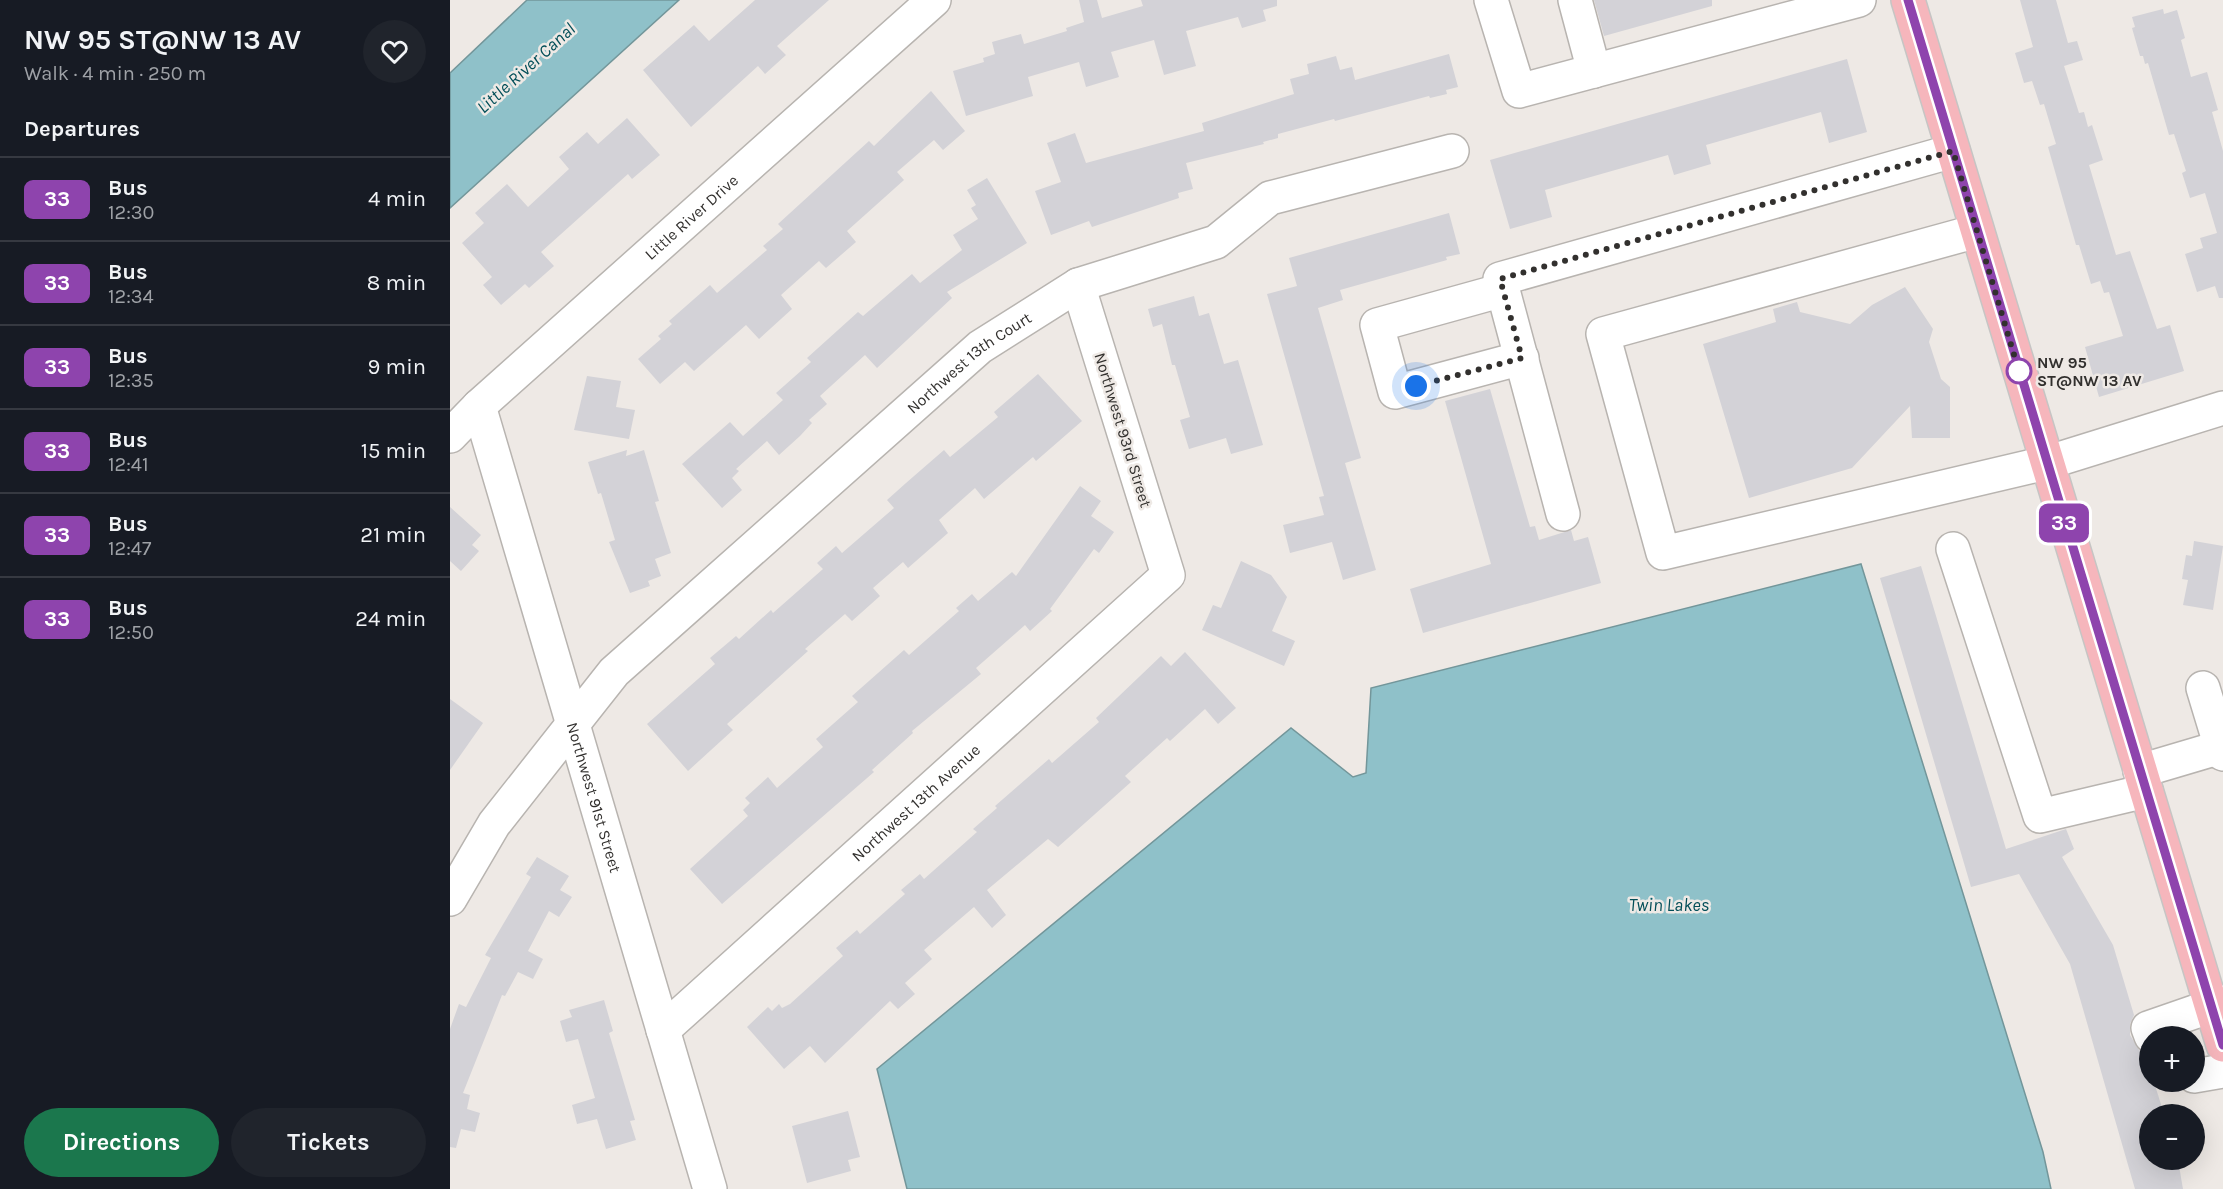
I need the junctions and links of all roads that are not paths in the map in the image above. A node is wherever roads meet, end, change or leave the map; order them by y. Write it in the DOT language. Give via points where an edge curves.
graph roads {
  1 [pos="1491,0"];
  2 [pos="1575,0"];
  3 [pos="1859,0"];
  4 [pos="1908,0"];
  5 [pos="937,2"];
  6 [pos="1821,5"];
  7 [pos="1594,71"];
  8 [pos="1452,151"];
  9 [pos="1953,151"];
  10 [pos="1977,231"];
  11 [pos="1078,285"];
  12 [pos="1503,290"];
  13 [pos="1522,358"];
  14 [pos="479,406"];
  15 [pos="2223,408"];
  16 [pos="450,436"];
  17 [pos="2046,463"];
  18 [pos="1563,514"];
  19 [pos="1953,549"];
  20 [pos="1168,575"];
  21 [pos="2203,688"];
  22 [pos="573,724"];
  23 [pos="2222,751"];
  24 [pos="2143,781"];
  25 [pos="450,898"];
  26 [pos="2217,1004"];
  27 [pos="2154,1026"];
  28 [pos="663,1030"];
  29 [pos="2223,1045"];
  30 [pos="2223,1071"];
  31 [pos="2205,1074"];
  32 [pos="710,1189"];
  1 -- 7 [label="street" via="1519,91"];
  2 -- 7 [label="street"];
  3 -- 6 [label="street"];
  4 -- 9 [label="main road"];
  5 -- 14 [label="street, Little River Drive"];
  6 -- 7 [label="street"];
  8 -- 11 [label="street, Northwest 13th Court" via="1270,198 1216,242"];
  9 -- 10 [label="main road"];
  9 -- 12 [label="street" via="1500,279"];
  10 -- 17 [label="main road"];
  10 -- 17 [label="street" via="1603,334 1663,553"];
  11 -- 20 [label="street, Northwest 93rd Street"];
  11 -- 22 [label="street, Northwest 13th Court" via="980,347 614,672"];
  12 -- 13 [label="street"];
  12 -- 13 [label="street" via="1377,325 1395,392"];
  13 -- 18 [label="street"];
  14 -- 16 [label="street, Little River Drive"];
  14 -- 22 [label="street, Northwest 91st Street"];
  15 -- 17 [label="street"];
  17 -- 24 [label="main road"];
  19 -- 24 [label="street" via="2040,816"];
  20 -- 28 [label="street, Northwest 13th Avenue"];
  21 -- 23 [label="street"];
  22 -- 25 [label="street, Northwest 13th Court" via="494,824"];
  22 -- 28 [label="street, Northwest 91st Street"];
  23 -- 24 [label="street"];
  24 -- 26 [label="main road"];
  26 -- 27 [label="street"];
  26 -- 29 [label="main road"];
  28 -- 32 [label="street, Northwest 91st Street"];
  30 -- 31 [label="street"];
}
